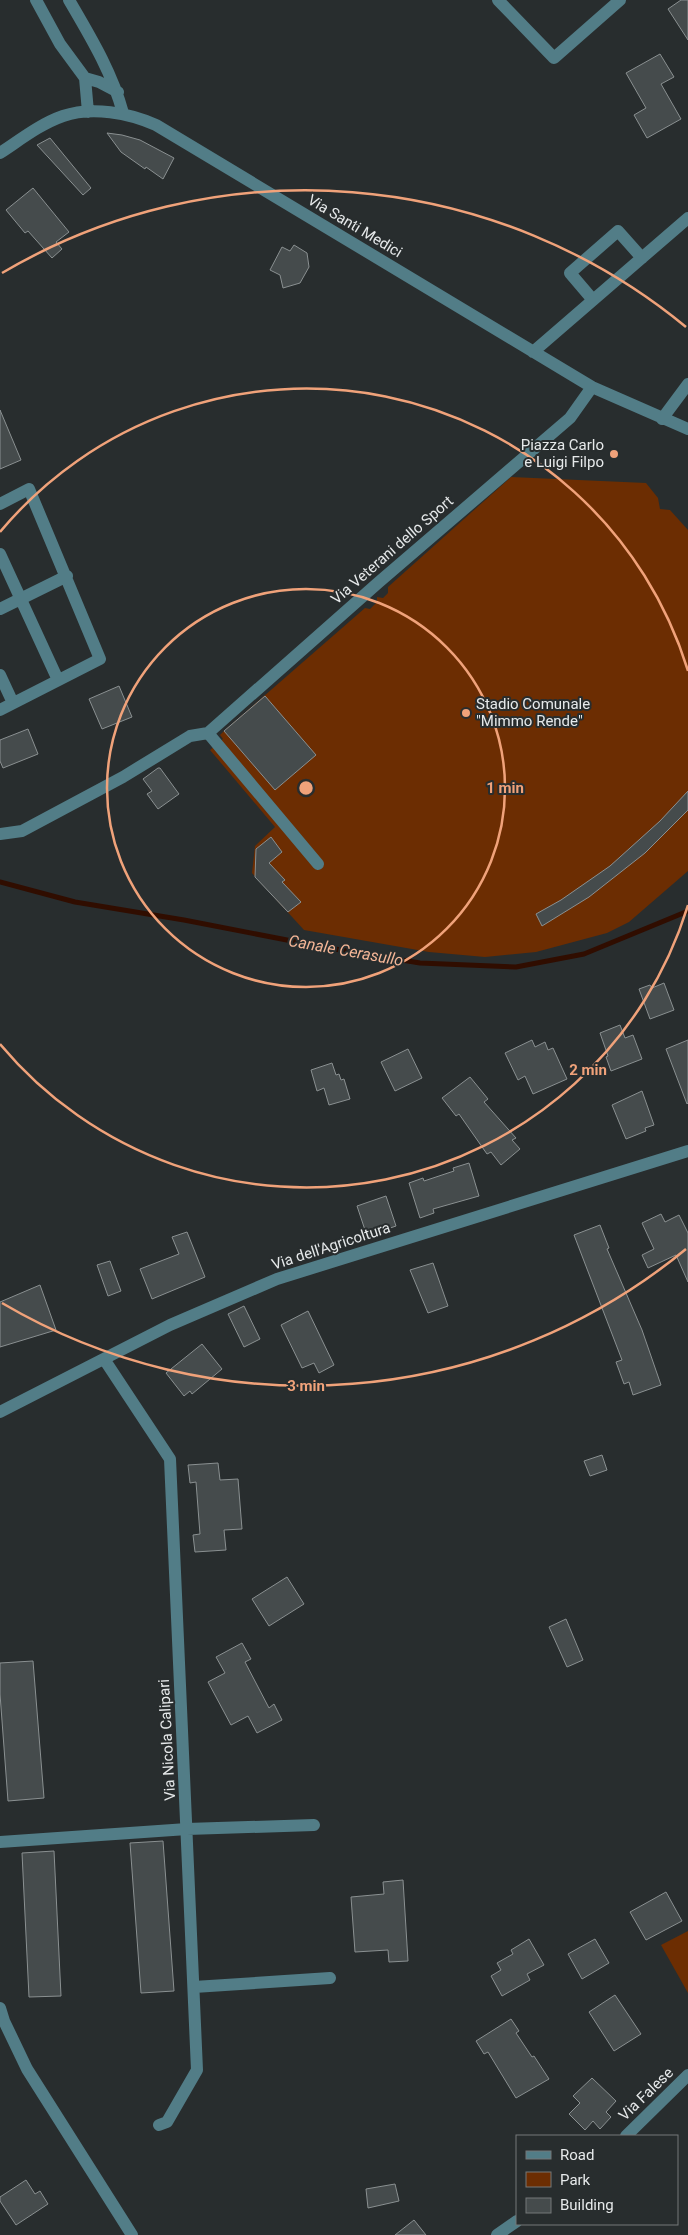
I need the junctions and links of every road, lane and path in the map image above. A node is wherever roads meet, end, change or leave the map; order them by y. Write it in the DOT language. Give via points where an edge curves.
graph roads {
  1 [pos="36,0"];
  2 [pos="68,0"];
  3 [pos="498,0"];
  4 [pos="620,0"];
  5 [pos="84,78"];
  6 [pos="118,92"];
  7 [pos="88,112"];
  8 [pos="123,113"];
  9 [pos="0,153"];
  10 [pos="688,218"];
  11 [pos="642,258"];
  12 [pos="593,300"];
  13 [pos="533,352"];
  14 [pos="688,384"];
  15 [pos="592,387"];
  16 [pos="662,419"];
  17 [pos="688,429"];
  18 [pos="0,504"];
  19 [pos="0,554"];
  20 [pos="67,576"];
  21 [pos="21,598"];
  22 [pos="0,609"];
  23 [pos="0,675"];
  24 [pos="58,680"];
  25 [pos="13,703"];
  26 [pos="0,710"];
  27 [pos="208,732"];
  28 [pos="0,834"];
  29 [pos="318,864"];
  30 [pos="688,1151"];
  31 [pos="104,1359"];
  32 [pos="0,1412"];
  33 [pos="314,1825"];
  34 [pos="187,1829"];
  35 [pos="0,1842"];
  36 [pos="330,1978"];
  37 [pos="194,1987"];
  38 [pos="0,2008"];
  39 [pos="688,2075"];
  40 [pos="159,2125"];
  41 [pos="627,2135"];
  42 [pos="516,2222"];
  43 [pos="132,2235"];
  44 [pos="497,2235"];
  1 -- 5 [label="street" via="60,44"];
  2 -- 6 [label="street"];
  3 -- 4 [label="street" via="554,58"];
  5 -- 6 [label="street"];
  5 -- 7 [label="street"];
  6 -- 8 [label="street"];
  7 -- 8 [label="street, Via Santi Medici"];
  7 -- 9 [label="street, Via Santi Medici" via="64,116 46,124"];
  8 -- 13 [label="street, Via Santi Medici" via="156,125"];
  10 -- 11 [label="street"];
  11 -- 12 [label="street"];
  11 -- 12 [label="street" via="618,231 570,273"];
  12 -- 13 [label="street"];
  13 -- 15 [label="street, Via Santi Medici"];
  14 -- 16 [label="street"];
  15 -- 16 [label="street, Via Santi Medici"];
  15 -- 27 [label="street, Via Veterani dello Sport" via="570,418"];
  16 -- 17 [label="street, Via Santi Medici"];
  18 -- 20 [label="street" via="30,489"];
  19 -- 21 [label="street"];
  20 -- 21 [label="street"];
  20 -- 24 [label="street" via="100,659"];
  21 -- 22 [label="street"];
  21 -- 24 [label="street"];
  23 -- 25 [label="street"];
  24 -- 25 [label="street"];
  25 -- 26 [label="street"];
  27 -- 28 [label="street" via="190,736 123,777 22,831"];
  27 -- 29 [label="street"];
  30 -- 31 [label="street, Via dell'Agricoltura" via="278,1279 170,1325"];
  31 -- 32 [label="street, Via dell'Agricoltura"];
  31 -- 34 [label="street, Via Nicola Calipari" via="170,1459"];
  33 -- 34 [label="street"];
  34 -- 35 [label="street"];
  34 -- 37 [label="street, Via Nicola Calipari"];
  36 -- 37 [label="street"];
  37 -- 40 [label="street, Via Nicola Calipari" via="198,2070 167,2122"];
  38 -- 43 [label="street" via="27,2069"];
  39 -- 41 [label="street, Via Falese"];
  42 -- 44 [label="street"];
}
